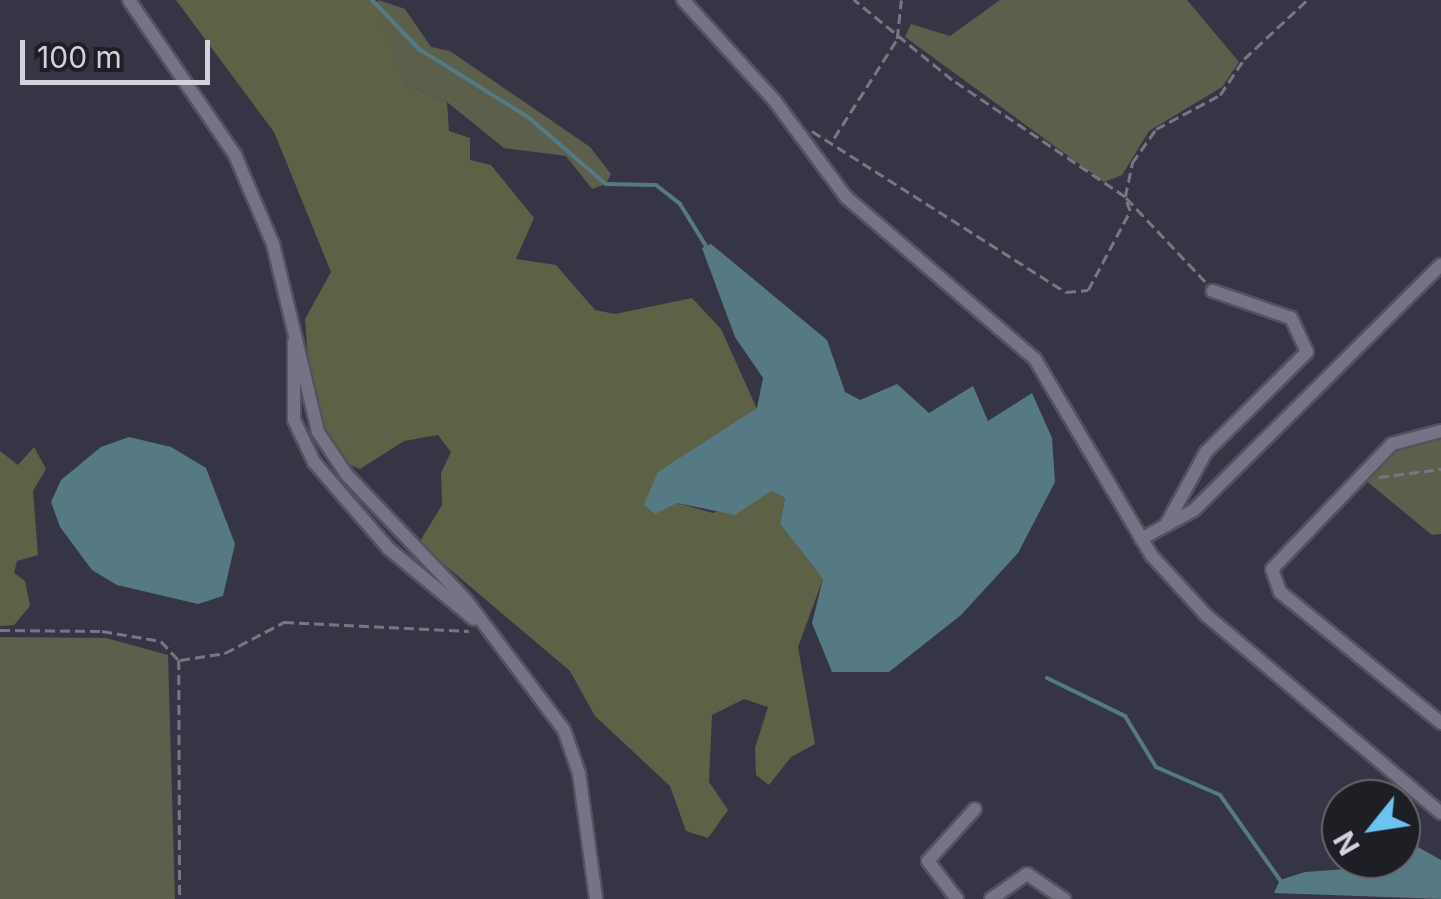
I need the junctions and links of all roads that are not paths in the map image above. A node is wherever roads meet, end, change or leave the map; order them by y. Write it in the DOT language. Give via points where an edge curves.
graph roads {
  1 [pos="129,0"];
  2 [pos="683,0"];
  3 [pos="1441,265"];
  4 [pos="1212,291"];
  5 [pos="294,332"];
  6 [pos="1441,431"];
  7 [pos="1166,525"];
  8 [pos="1142,539"];
  9 [pos="482,624"];
  10 [pos="1441,723"];
  11 [pos="975,808"];
  12 [pos="1441,813"];
  13 [pos="596,899"];
  14 [pos="957,899"];
  15 [pos="991,899"];
  16 [pos="1064,899"];
  1 -- 5 [label="street" via="235,154 273,244"];
  2 -- 8 [label="street" via="846,196 1035,359"];
  3 -- 7 [label="street" via="1194,510"];
  4 -- 7 [label="street" via="1292,318 1308,352 1206,452"];
  5 -- 9 [label="street" via="312,421 334,459"];
  5 -- 9 [label="street" via="294,420 314,462 389,550"];
  6 -- 10 [label="street" via="1397,440 1280,554 1272,577 1280,592"];
  7 -- 8 [label="street"];
  8 -- 12 [label="street" via="1226,634"];
  9 -- 13 [label="street" via="564,730 579,773"];
  11 -- 14 [label="street" via="928,861"];
  15 -- 16 [label="street" via="1027,874"];
}
